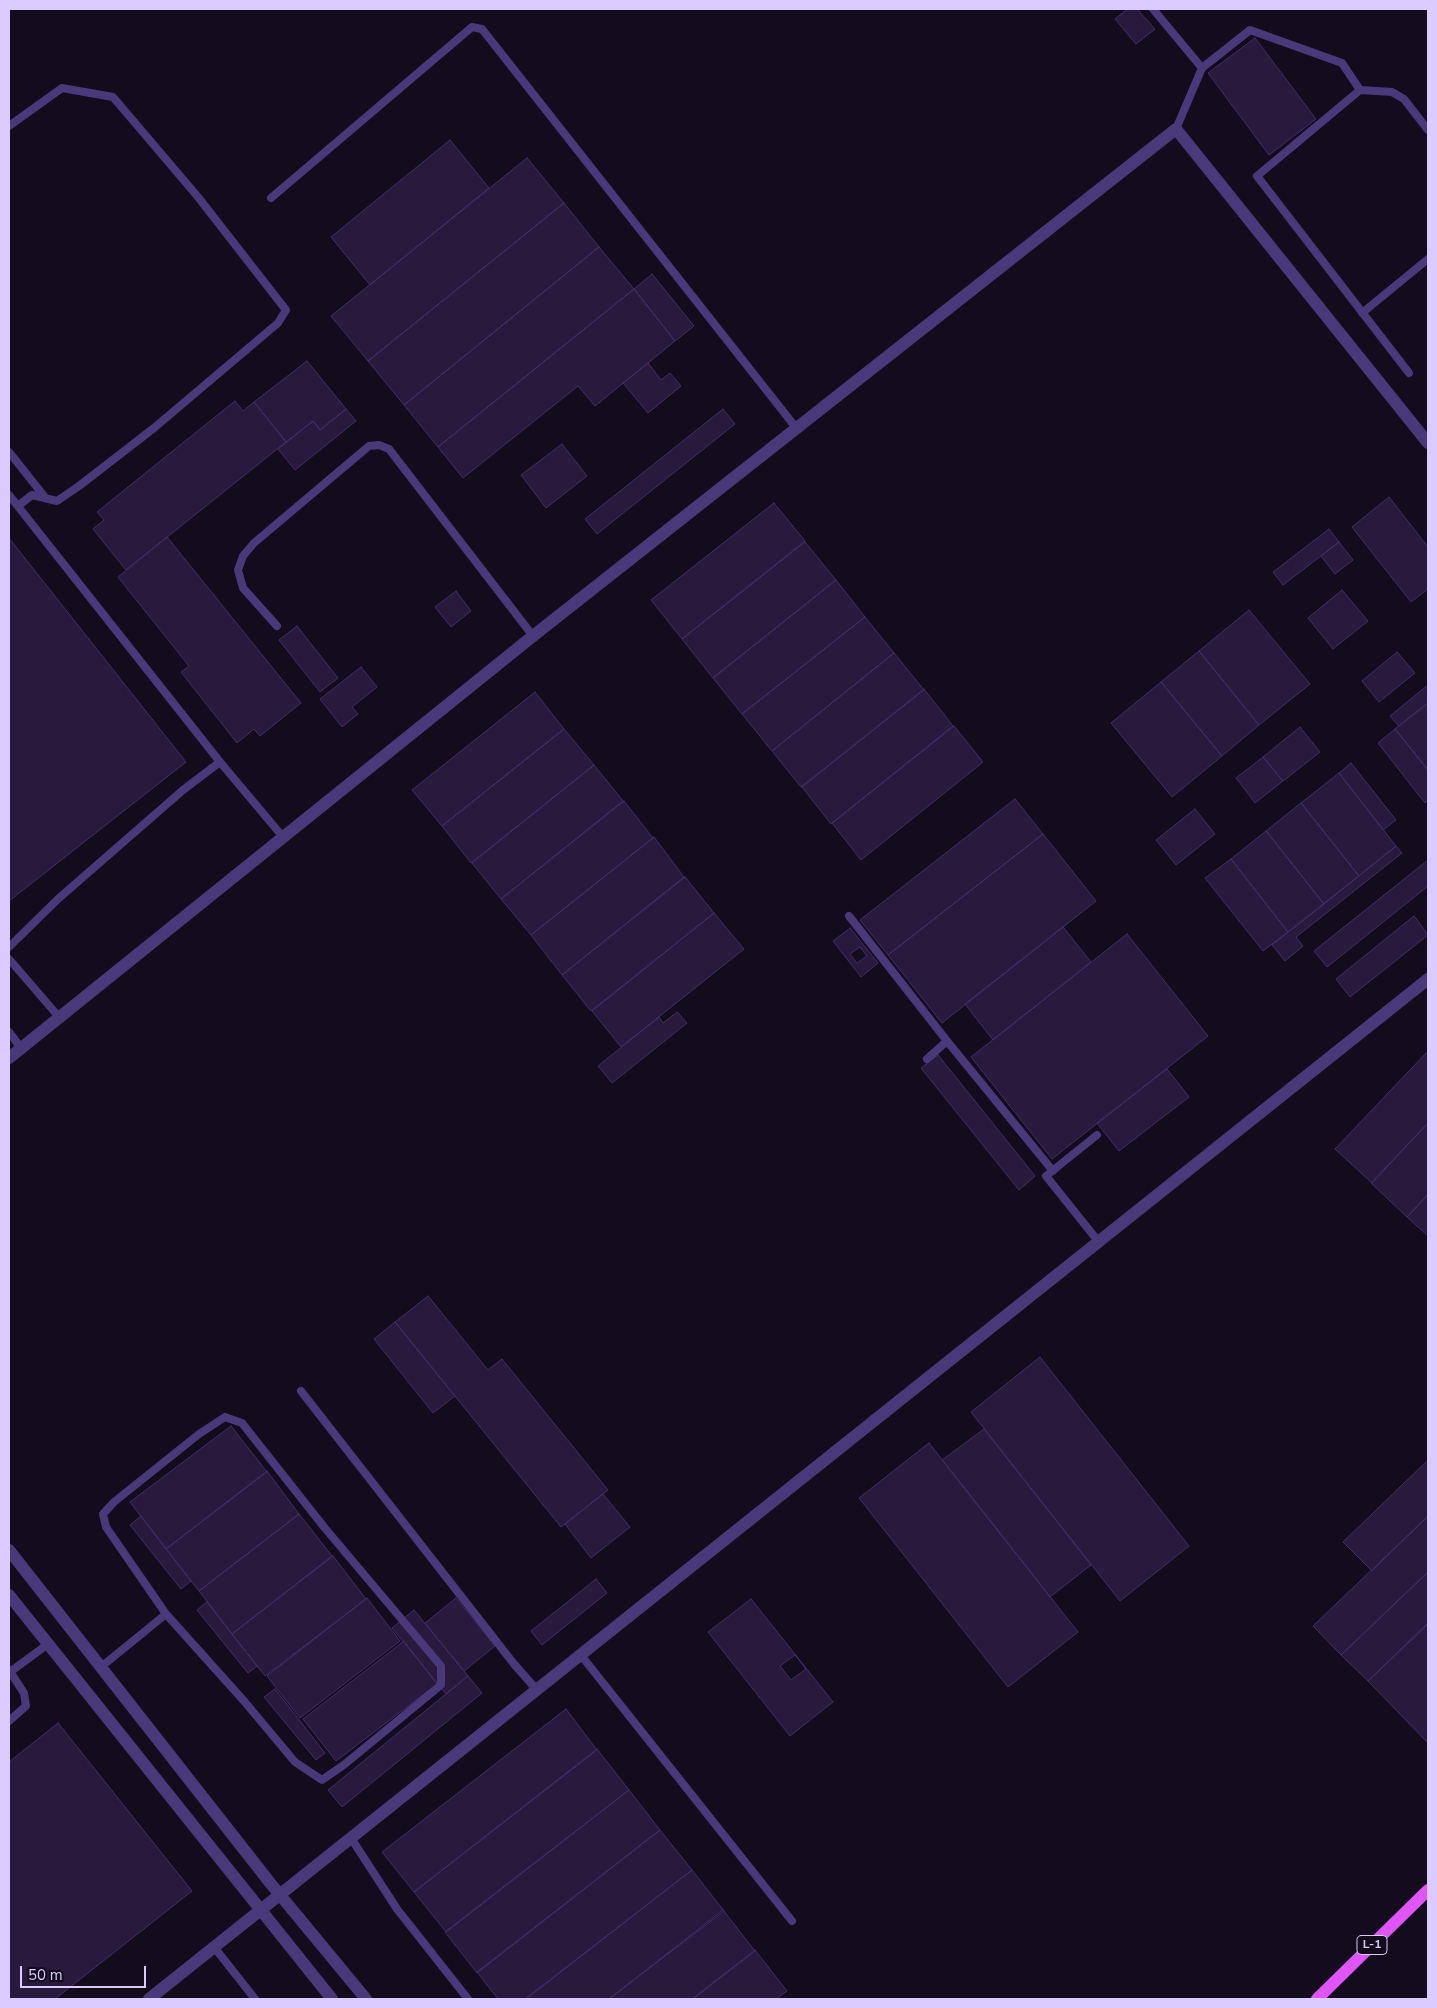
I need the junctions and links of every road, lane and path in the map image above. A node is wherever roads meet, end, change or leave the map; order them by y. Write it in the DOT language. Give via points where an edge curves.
graph roads {
  1 [pos="1153,9"];
  2 [pos="1202,68"];
  3 [pos="1360,90"];
  4 [pos="9,126"];
  5 [pos="1176,130"];
  6 [pos="1428,130"];
  7 [pos="271,198"];
  8 [pos="1428,259"];
  9 [pos="1362,313"];
  10 [pos="1408,374"];
  11 [pos="797,429"];
  12 [pos="1428,442"];
  13 [pos="9,452"];
  14 [pos="9,495"];
  15 [pos="44,496"];
  16 [pos="18,506"];
  17 [pos="277,626"];
  18 [pos="534,636"];
  19 [pos="220,762"];
  20 [pos="283,837"];
  21 [pos="850,916"];
  22 [pos="9,947"];
  23 [pos="9,959"];
  24 [pos="1428,979"];
  25 [pos="59,1017"];
  26 [pos="9,1032"];
  27 [pos="947,1041"];
  28 [pos="21,1048"];
  29 [pos="9,1058"];
  30 [pos="927,1059"];
  31 [pos="1097,1135"];
  32 [pos="1053,1171"];
  33 [pos="1098,1241"];
  34 [pos="302,1391"];
  35 [pos="9,1550"];
  36 [pos="9,1595"];
  37 [pos="166,1614"];
  38 [pos="48,1644"];
  39 [pos="580,1654"];
  40 [pos="101,1668"];
  41 [pos="9,1671"];
  42 [pos="536,1689"];
  43 [pos="9,1721"];
  44 [pos="351,1838"];
  45 [pos="1428,1890"];
  46 [pos="280,1895"];
  47 [pos="260,1911"];
  48 [pos="792,1921"];
  49 [pos="214,1947"];
  50 [pos="149,1999"];
  51 [pos="255,1999"];
  52 [pos="332,1999"];
  53 [pos="366,1999"];
  54 [pos="468,1999"];
  55 [pos="1316,1999"];
  1 -- 2 [label="lane"];
  2 -- 3 [label="lane" via="1250,30 1342,64"];
  2 -- 5 [label="lane"];
  3 -- 6 [label="lane" via="1392,92 1404,99"];
  3 -- 9 [label="lane" via="1257,176"];
  4 -- 15 [label="lane" via="62,88 112,97 198,197 286,310 278,323 154,428 57,501"];
  5 -- 11 [label="street"];
  5 -- 12 [label="street"];
  7 -- 11 [label="lane" via="472,27 482,29"];
  8 -- 9 [label="lane"];
  9 -- 10 [label="lane"];
  11 -- 18 [label="street"];
  13 -- 15 [label="lane"];
  14 -- 16 [label="lane"];
  15 -- 16 [label="lane" via="32,495"];
  16 -- 19 [label="lane"];
  17 -- 18 [label="lane" via="243,588 238,570 243,556 254,543 369,446 380,445 388,449"];
  18 -- 20 [label="street"];
  19 -- 20 [label="lane"];
  19 -- 22 [label="lane" via="58,899"];
  20 -- 25 [label="street"];
  21 -- 27 [label="lane"];
  23 -- 25 [label="lane"];
  24 -- 33 [label="street"];
  25 -- 28 [label="street"];
  26 -- 28 [label="lane"];
  27 -- 30 [label="lane"];
  27 -- 32 [label="lane"];
  28 -- 29 [label="street"];
  31 -- 32 [label="lane"];
  32 -- 33 [label="lane" via="1046,1176"];
  33 -- 39 [label="street"];
  34 -- 42 [label="lane"];
  35 -- 40 [label="street"];
  36 -- 38 [label="street"];
  37 -- 37 [label="lane" via="106,1527 103,1514 191,1440 225,1417 242,1423 441,1666 441,1685 322,1780 295,1762"];
  37 -- 40 [label="lane"];
  38 -- 41 [label="lane"];
  38 -- 47 [label="street"];
  39 -- 42 [label="street"];
  39 -- 48 [label="lane"];
  40 -- 46 [label="street"];
  41 -- 43 [label="lane" via="24,1693 26,1706"];
  42 -- 44 [label="street"];
  44 -- 46 [label="street"];
  44 -- 54 [label="lane" via="397,1909"];
  45 -- 55 [label="main road, L-1"];
  46 -- 47 [label="street"];
  46 -- 53 [label="street"];
  47 -- 49 [label="street"];
  47 -- 52 [label="street"];
  49 -- 50 [label="street"];
  49 -- 51 [label="lane"];
}
